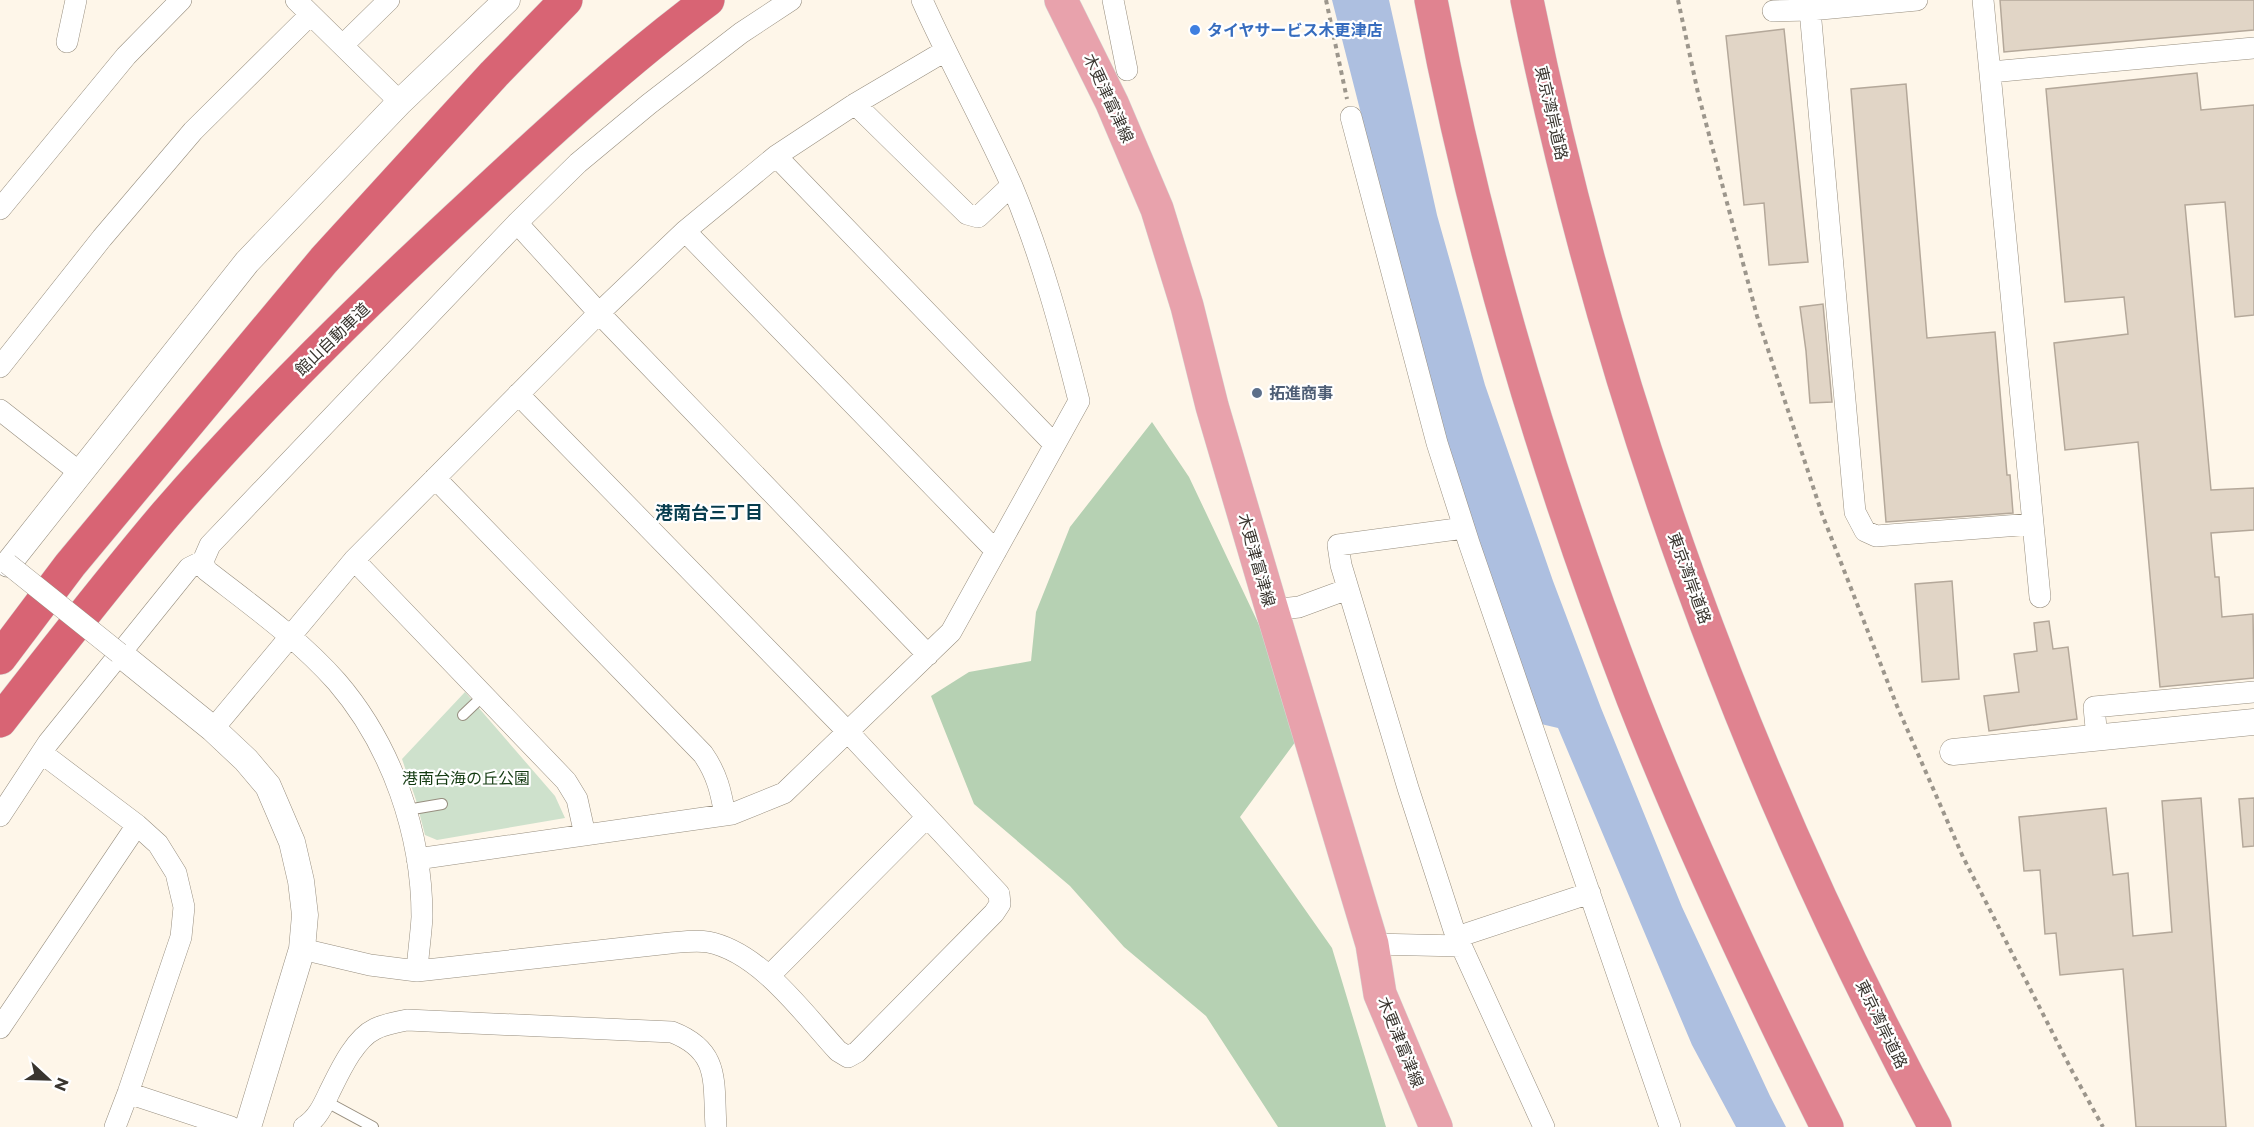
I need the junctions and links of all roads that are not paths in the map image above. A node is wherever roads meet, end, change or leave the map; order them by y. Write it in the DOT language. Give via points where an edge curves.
graph roads {
  1 [pos="76,0"];
  2 [pos="181,0"];
  3 [pos="388,0"];
  4 [pos="507,0"];
  5 [pos="566,0"];
  6 [pos="708,0"];
  7 [pos="791,0"];
  8 [pos="922,0"];
  9 [pos="1061,0"];
  10 [pos="1113,0"];
  11 [pos="1431,0"];
  12 [pos="1527,0"];
  13 [pos="1917,0"];
  14 [pos="1983,0"];
  15 [pos="303,7"];
  16 [pos="1810,10"];
  17 [pos="1773,11"];
  18 [pos="67,42"];
  19 [pos="343,45"];
  20 [pos="2254,48"];
  21 [pos="945,51"];
  22 [pos="1127,70"];
  23 [pos="1991,72"];
  24 [pos="400,102"];
  25 [pos="855,104"];
  26 [pos="1352,117"];
  27 [pos="776,156"];
  28 [pos="1011,186"];
  29 [pos="0,208"];
  30 [pos="517,223"];
  31 [pos="685,231"];
  32 [pos="599,313"];
  33 [pos="0,367"];
  34 [pos="518,394"];
  35 [pos="0,410"];
  36 [pos="1054,444"];
  37 [pos="79,472"];
  38 [pos="435,478"];
  39 [pos="2033,524"];
  40 [pos="1464,528"];
  41 [pos="996,551"];
  42 [pos="354,560"];
  43 [pos="203,561"];
  44 [pos="3,566"];
  45 [pos="1348,589"];
  46 [pos="2040,597"];
  47 [pos="1272,610"];
  48 [pos="289,636"];
  49 [pos="119,653"];
  50 [pos="928,655"];
  51 [pos="0,658"];
  52 [pos="2254,692"];
  53 [pos="484,695"];
  54 [pos="463,715"];
  55 [pos="0,722"];
  56 [pos="2254,722"];
  57 [pos="213,729"];
  58 [pos="848,732"];
  59 [pos="2097,738"];
  60 [pos="1953,752"];
  61 [pos="42,754"];
  62 [pos="442,804"];
  63 [pos="407,810"];
  64 [pos="725,815"];
  65 [pos="0,816"];
  66 [pos="927,817"];
  67 [pos="137,825"];
  68 [pos="585,835"];
  69 [pos="417,860"];
  70 [pos="1590,893"];
  71 [pos="1459,942"];
  72 [pos="1372,944"];
  73 [pos="302,949"];
  74 [pos="417,972"];
  75 [pos="769,976"];
  76 [pos="0,1028"];
  77 [pos="129,1093"];
  78 [pos="325,1101"];
  79 [pos="115,1127"];
  80 [pos="231,1127"];
  81 [pos="248,1127"];
  82 [pos="304,1127"];
  83 [pos="373,1127"];
  84 [pos="716,1127"];
  85 [pos="1436,1127"];
  86 [pos="1544,1127"];
  87 [pos="1670,1127"];
  88 [pos="1827,1127"];
  89 [pos="1935,1127"];
  1 -- 18 [label="street"];
  2 -- 29 [label="street" via="126,56"];
  3 -- 19 [label="street"];
  4 -- 24 [label="street"];
  5 -- 51 [label="highway" via="324,260 70,565"];
  6 -- 55 [label="highway, 館山自動車道" via="529,150 273,397 166,514"];
  7 -- 30 [label="street" via="649,104 578,163"];
  8 -- 21 [label="street"];
  9 -- 47 [label="main road, 木更津富津線" via="1112,103 1157,209"];
  10 -- 22 [label="street"];
  11 -- 88 [label="highway" via="1503,306 1593,591 1634,701 1722,909"];
  12 -- 89 [label="highway, 東京湾岸道路" via="1560,151 1606,321 1675,537 1779,805 1886,1034"];
  13 -- 16 [label="street"];
  14 -- 23 [label="street"];
  15 -- 19 [label="street"];
  15 -- 33 [label="street" via="102,238"];
  16 -- 17 [label="street"];
  16 -- 39 [label="street" via="1855,512 1865,531 1875,536"];
  19 -- 24 [label="street"];
  20 -- 23 [label="street"];
  21 -- 25 [label="street"];
  21 -- 28 [label="street"];
  23 -- 39 [label="street"];
  24 -- 37 [label="street" via="254,254"];
  25 -- 27 [label="street"];
  25 -- 28 [label="street" via="967,214 978,217"];
  26 -- 40 [label="street" via="1437,443"];
  27 -- 31 [label="street"];
  27 -- 36 [label="street"];
  28 -- 36 [label="street" via="1037,253 1079,401"];
  30 -- 32 [label="street"];
  30 -- 43 [label="street" via="210,545"];
  31 -- 32 [label="street"];
  31 -- 41 [label="street"];
  32 -- 34 [label="street"];
  32 -- 50 [label="street"];
  34 -- 38 [label="street"];
  34 -- 58 [label="street"];
  35 -- 37 [label="street"];
  36 -- 41 [label="street"];
  37 -- 44 [label="street"];
  38 -- 42 [label="street"];
  38 -- 64 [label="street" via="703,754 719,783"];
  39 -- 46 [label="street"];
  40 -- 45 [label="street" via="1338,545"];
  40 -- 70 [label="street"];
  41 -- 50 [label="street" via="951,632"];
  42 -- 48 [label="street"];
  42 -- 53 [label="street"];
  43 -- 48 [label="street" via="207,570"];
  43 -- 49 [label="street" via="189,568"];
  44 -- 49 [label="street, bridge"];
  45 -- 47 [label="street" via="1299,606"];
  45 -- 71 [label="street"];
  47 -- 72 [label="main road, 木更津富津線"];
  48 -- 57 [label="street"];
  48 -- 63 [label="street" via="337,682 365,721"];
  49 -- 57 [label="street"];
  49 -- 61 [label="street"];
  50 -- 58 [label="street"];
  52 -- 59 [label="street" via="2094,707"];
  53 -- 54 [label="lane"];
  53 -- 68 [label="street" via="566,781 577,799"];
  56 -- 59 [label="street"];
  57 -- 73 [label="street" via="268,786 291,842 305,915"];
  58 -- 64 [label="street" via="784,793"];
  58 -- 66 [label="street"];
  59 -- 60 [label="street"];
  61 -- 65 [label="street"];
  61 -- 67 [label="street"];
  62 -- 63 [label="lane"];
  63 -- 69 [label="street"];
  64 -- 68 [label="street"];
  66 -- 75 [label="street"];
  66 -- 75 [label="street" via="999,894 1000,904 857,1052 848,1057 838,1051"];
  67 -- 76 [label="street"];
  67 -- 77 [label="street" via="158,844 176,873 184,907 181,938"];
  68 -- 69 [label="street"];
  69 -- 74 [label="street" via="422,917"];
  70 -- 71 [label="street"];
  70 -- 87 [label="street"];
  71 -- 72 [label="street"];
  71 -- 86 [label="street"];
  72 -- 85 [label="main road, 木更津富津線" via="1380,994"];
  73 -- 74 [label="street"];
  73 -- 81 [label="street"];
  74 -- 75 [label="street" via="707,942 738,953"];
  77 -- 79 [label="street"];
  77 -- 80 [label="street"];
  78 -- 82 [label="street" via="312,1122"];
  78 -- 83 [label="lane"];
  78 -- 84 [label="street" via="355,1047 373,1030 407,1020 672,1032 689,1038 710,1062"];
}
